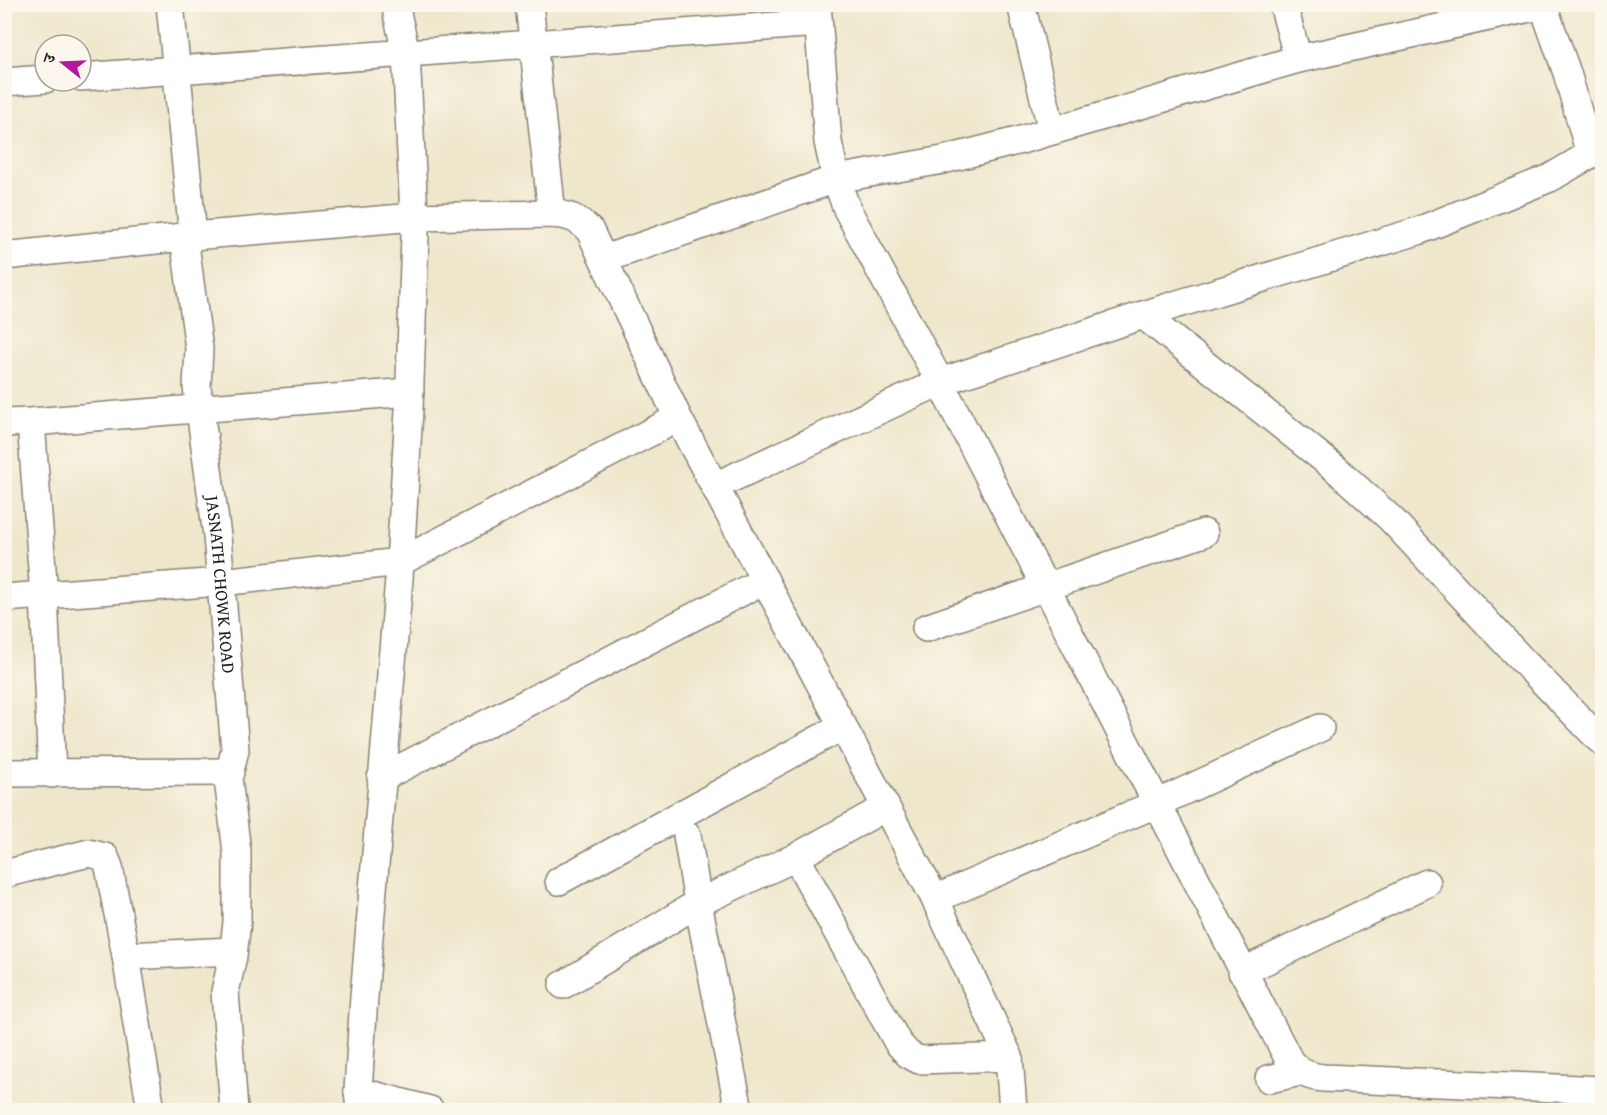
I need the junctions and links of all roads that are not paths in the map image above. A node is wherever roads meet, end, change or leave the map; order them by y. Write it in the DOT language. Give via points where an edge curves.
graph roads {
  1 [pos="170,4"];
  2 [pos="395,4"];
  3 [pos="529,4"];
  4 [pos="1021,4"];
  5 [pos="1283,4"];
  6 [pos="1546,5"];
  7 [pos="818,14"];
  8 [pos="534,44"];
  9 [pos="406,53"];
  10 [pos="1298,59"];
  11 [pos="177,70"];
  12 [pos="93,76"];
  13 [pos="33,81"];
  14 [pos="4,82"];
  15 [pos="1052,131"];
  16 [pos="1596,149"];
  17 [pos="836,179"];
  18 [pos="552,214"];
  19 [pos="414,217"];
  20 [pos="4,256"];
  21 [pos="604,259"];
  22 [pos="1143,315"];
  23 [pos="940,382"];
  24 [pos="410,392"];
  25 [pos="200,409"];
  26 [pos="678,418"];
  27 [pos="4,423"];
  28 [pos="31,423"];
  29 [pos="715,486"];
  30 [pos="1204,533"];
  31 [pos="400,562"];
  32 [pos="765,580"];
  33 [pos="221,582"];
  34 [pos="1047,587"];
  35 [pos="44,595"];
  36 [pos="4,598"];
  37 [pos="926,628"];
  38 [pos="843,726"];
  39 [pos="1320,728"];
  40 [pos="1602,742"];
  41 [pos="230,772"];
  42 [pos="4,774"];
  43 [pos="52,774"];
  44 [pos="381,778"];
  45 [pos="1158,803"];
  46 [pos="886,807"];
  47 [pos="687,835"];
  48 [pos="796,857"];
  49 [pos="4,874"];
  50 [pos="559,881"];
  51 [pos="1427,883"];
  52 [pos="935,899"];
  53 [pos="698,903"];
  54 [pos="233,951"];
  55 [pos="126,956"];
  56 [pos="1242,972"];
  57 [pos="563,986"];
  58 [pos="1009,1057"];
  59 [pos="1300,1072"];
  60 [pos="1269,1079"];
  61 [pos="1602,1090"];
  62 [pos="359,1101"];
  63 [pos="151,1110"];
  64 [pos="234,1110"];
  65 [pos="430,1110"];
  66 [pos="739,1110"];
  67 [pos="1013,1110"];
  1 -- 11 [label="street"];
  2 -- 9 [label="street"];
  3 -- 8 [label="street"];
  4 -- 15 [label="street"];
  5 -- 10 [label="street"];
  6 -- 10 [label="street"];
  6 -- 16 [label="street"];
  7 -- 8 [label="street"];
  7 -- 17 [label="street" via="828,142"];
  8 -- 9 [label="street"];
  8 -- 18 [label="street"];
  9 -- 11 [label="street"];
  9 -- 19 [label="street"];
  10 -- 15 [label="street"];
  11 -- 12 [label="street"];
  11 -- 19 [label="street" via="194,236"];
  13 -- 14 [label="street"];
  15 -- 17 [label="street" via="943,160"];
  16 -- 22 [label="street" via="1550,178 1418,231"];
  17 -- 21 [label="street"];
  17 -- 23 [label="street" via="847,209"];
  18 -- 19 [label="street"];
  18 -- 21 [label="street" via="580,220"];
  19 -- 24 [label="street"];
  20 -- 25 [label="street, JASNATH CHOWK ROAD" via="184,237 199,348"];
  21 -- 26 [label="street"];
  22 -- 23 [label="street"];
  22 -- 40 [label="street" via="1336,469 1390,519"];
  23 -- 29 [label="street"];
  23 -- 34 [label="street"];
  24 -- 25 [label="street"];
  24 -- 31 [label="street"];
  25 -- 28 [label="street"];
  25 -- 33 [label="street, JASNATH CHOWK ROAD"];
  26 -- 29 [label="street"];
  26 -- 31 [label="street"];
  27 -- 28 [label="street"];
  28 -- 35 [label="street"];
  29 -- 32 [label="street"];
  30 -- 34 [label="street"];
  31 -- 33 [label="street"];
  31 -- 44 [label="street"];
  32 -- 38 [label="street"];
  32 -- 44 [label="street"];
  33 -- 35 [label="street"];
  33 -- 41 [label="street, JASNATH CHOWK ROAD" via="235,750"];
  34 -- 37 [label="street"];
  34 -- 45 [label="street"];
  35 -- 36 [label="street"];
  35 -- 43 [label="street"];
  38 -- 46 [label="street"];
  38 -- 50 [label="street"];
  39 -- 45 [label="street"];
  41 -- 43 [label="street"];
  41 -- 54 [label="street, JASNATH CHOWK ROAD" via="237,852"];
  42 -- 43 [label="street"];
  44 -- 62 [label="street"];
  45 -- 52 [label="street"];
  45 -- 56 [label="street"];
  46 -- 48 [label="street"];
  46 -- 52 [label="street"];
  47 -- 53 [label="street"];
  48 -- 53 [label="street"];
  48 -- 58 [label="street" via="898,1043 908,1054 919,1060"];
  49 -- 55 [label="street" via="89,853 105,858"];
  51 -- 56 [label="street"];
  52 -- 58 [label="street"];
  53 -- 57 [label="street"];
  53 -- 66 [label="street"];
  54 -- 55 [label="street"];
  54 -- 64 [label="street, JASNATH CHOWK ROAD" via="225,992"];
  55 -- 63 [label="street"];
  56 -- 59 [label="street" via="1290,1062"];
  58 -- 67 [label="street"];
  59 -- 60 [label="street"];
  59 -- 61 [label="street" via="1324,1078"];
  62 -- 65 [label="street"];
}
